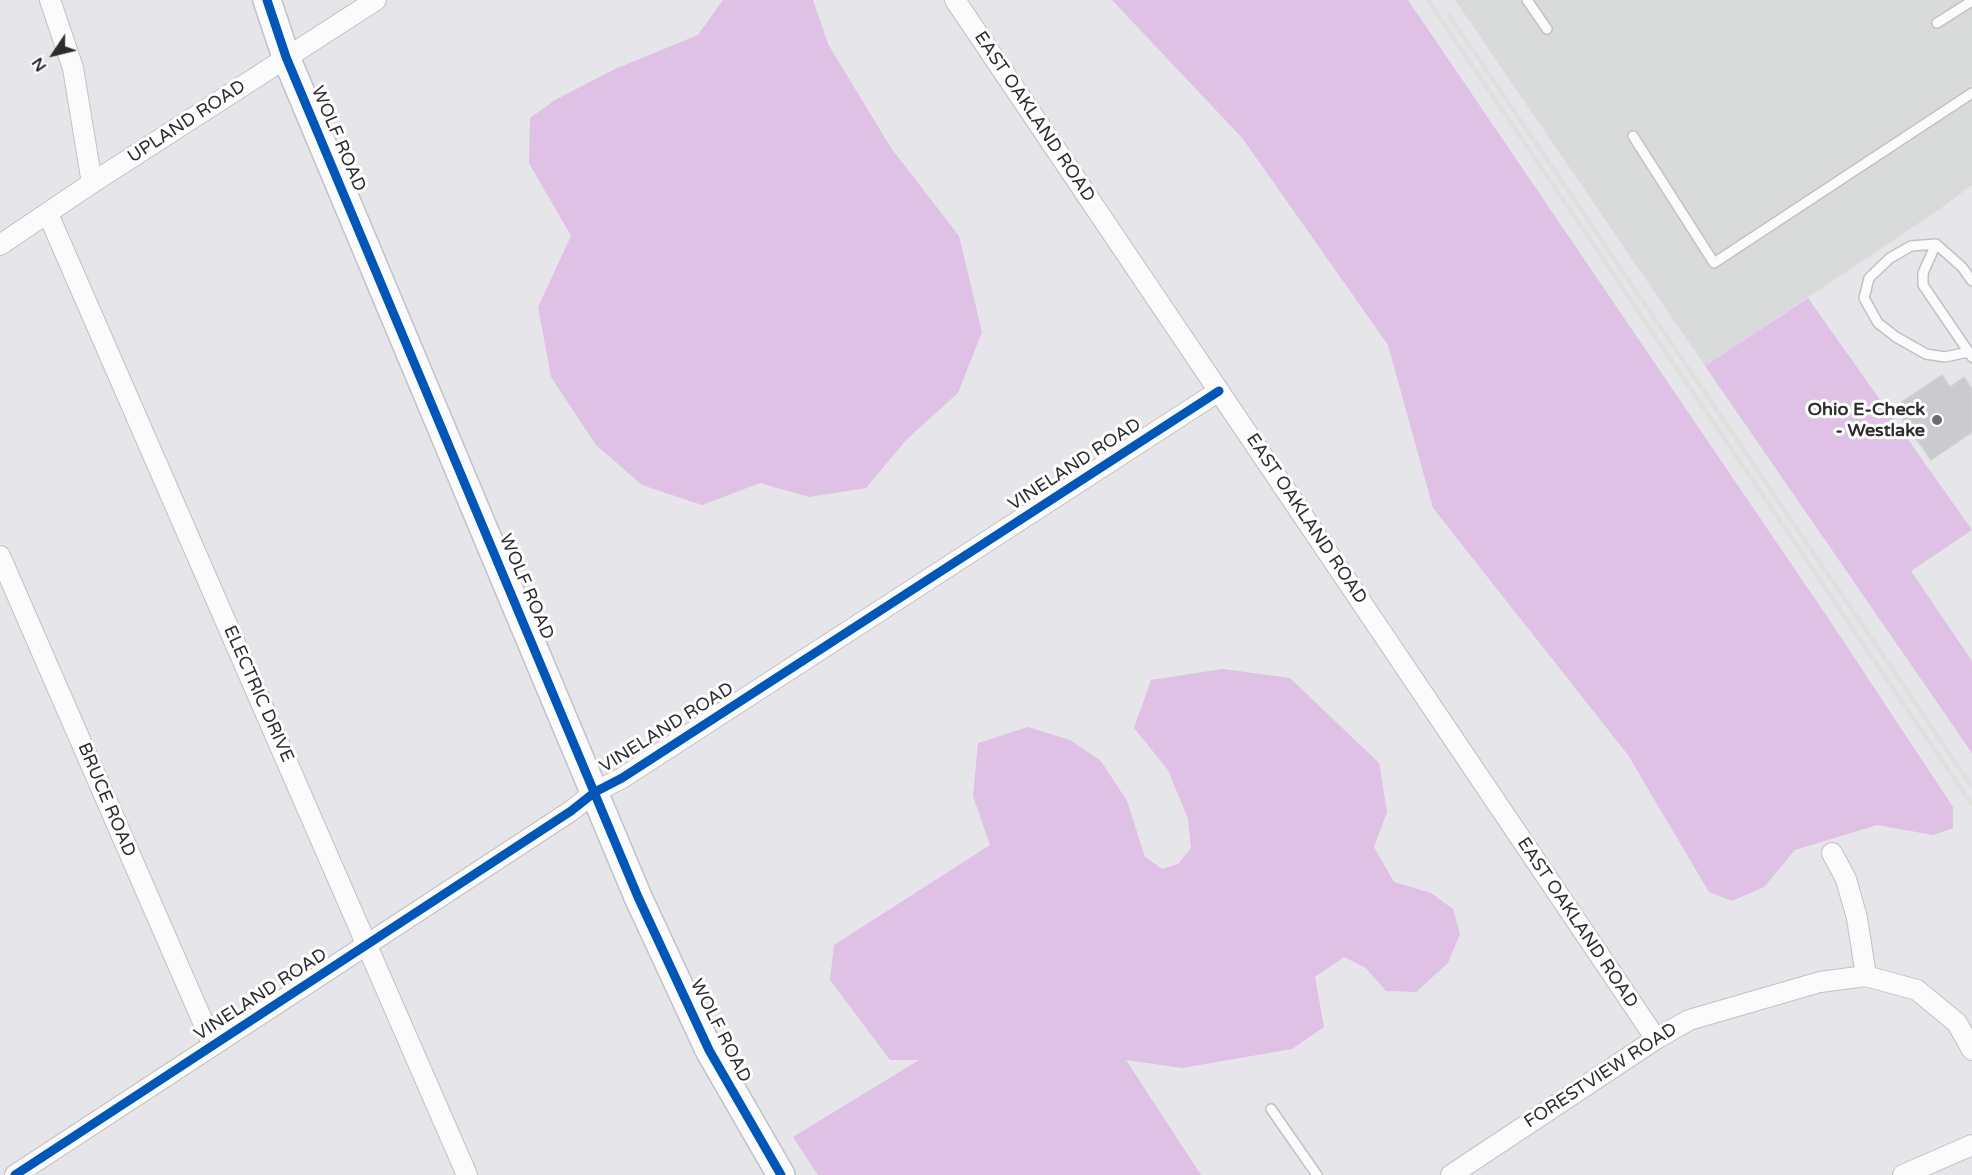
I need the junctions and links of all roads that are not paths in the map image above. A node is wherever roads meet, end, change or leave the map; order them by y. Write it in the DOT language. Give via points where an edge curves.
graph roads {
  1 [pos="50,0"];
  2 [pos="267,0"];
  3 [pos="376,0"];
  4 [pos="955,0"];
  5 [pos="1527,0"];
  6 [pos="1972,1"];
  7 [pos="1937,23"];
  8 [pos="1547,29"];
  9 [pos="286,57"];
  10 [pos="1972,93"];
  11 [pos="1633,136"];
  12 [pos="92,183"];
  13 [pos="48,214"];
  14 [pos="1936,244"];
  15 [pos="0,245"];
  16 [pos="1972,281"];
  17 [pos="1970,355"];
  18 [pos="1219,391"];
  19 [pos="0,556"];
  20 [pos="595,792"];
  21 [pos="1832,853"];
  22 [pos="368,946"];
  23 [pos="1866,976"];
  24 [pos="1656,1039"];
  25 [pos="213,1045"];
  26 [pos="1972,1050"];
  27 [pos="1271,1109"];
  28 [pos="1972,1145"];
  29 [pos="15,1175"];
  30 [pos="467,1175"];
  31 [pos="781,1175"];
  32 [pos="1317,1175"];
  33 [pos="1451,1175"];
  34 [pos="1903,1175"];
  1 -- 12 [label="street" via="73,68"];
  2 -- 9 [label="street, WOLF ROAD"];
  3 -- 9 [label="street, UPLAND ROAD"];
  4 -- 18 [label="street, EAST OAKLAND ROAD"];
  5 -- 8 [label="lane"];
  6 -- 7 [label="lane"];
  9 -- 12 [label="street, UPLAND ROAD"];
  9 -- 20 [label="street, WOLF ROAD"];
  10 -- 11 [label="lane" via="1714,263"];
  12 -- 13 [label="street, UPLAND ROAD"];
  13 -- 15 [label="street, UPLAND ROAD"];
  13 -- 22 [label="street, ELECTRIC DRIVE"];
  14 -- 16 [label="lane"];
  14 -- 17 [label="lane" via="1923,273 1923,285"];
  14 -- 17 [label="lane" via="1911,246 1890,258 1869,278 1864,298 1878,323 1926,354"];
  18 -- 20 [label="street, VINELAND ROAD"];
  18 -- 24 [label="street, EAST OAKLAND ROAD"];
  19 -- 25 [label="street, BRUCE ROAD"];
  20 -- 22 [label="street, VINELAND ROAD" via="571,812"];
  20 -- 31 [label="street, WOLF ROAD" via="700,1030"];
  21 -- 23 [label="street" via="1846,879 1857,918"];
  22 -- 25 [label="street, VINELAND ROAD"];
  22 -- 30 [label="street, ELECTRIC DRIVE"];
  23 -- 24 [label="street, FORESTVIEW ROAD" via="1820,982 1689,1020"];
  23 -- 26 [label="street" via="1917,990 1957,1023"];
  24 -- 33 [label="street, FORESTVIEW ROAD"];
  25 -- 29 [label="street, VINELAND ROAD"];
  27 -- 32 [label="lane"];
  28 -- 34 [label="street"];
}
